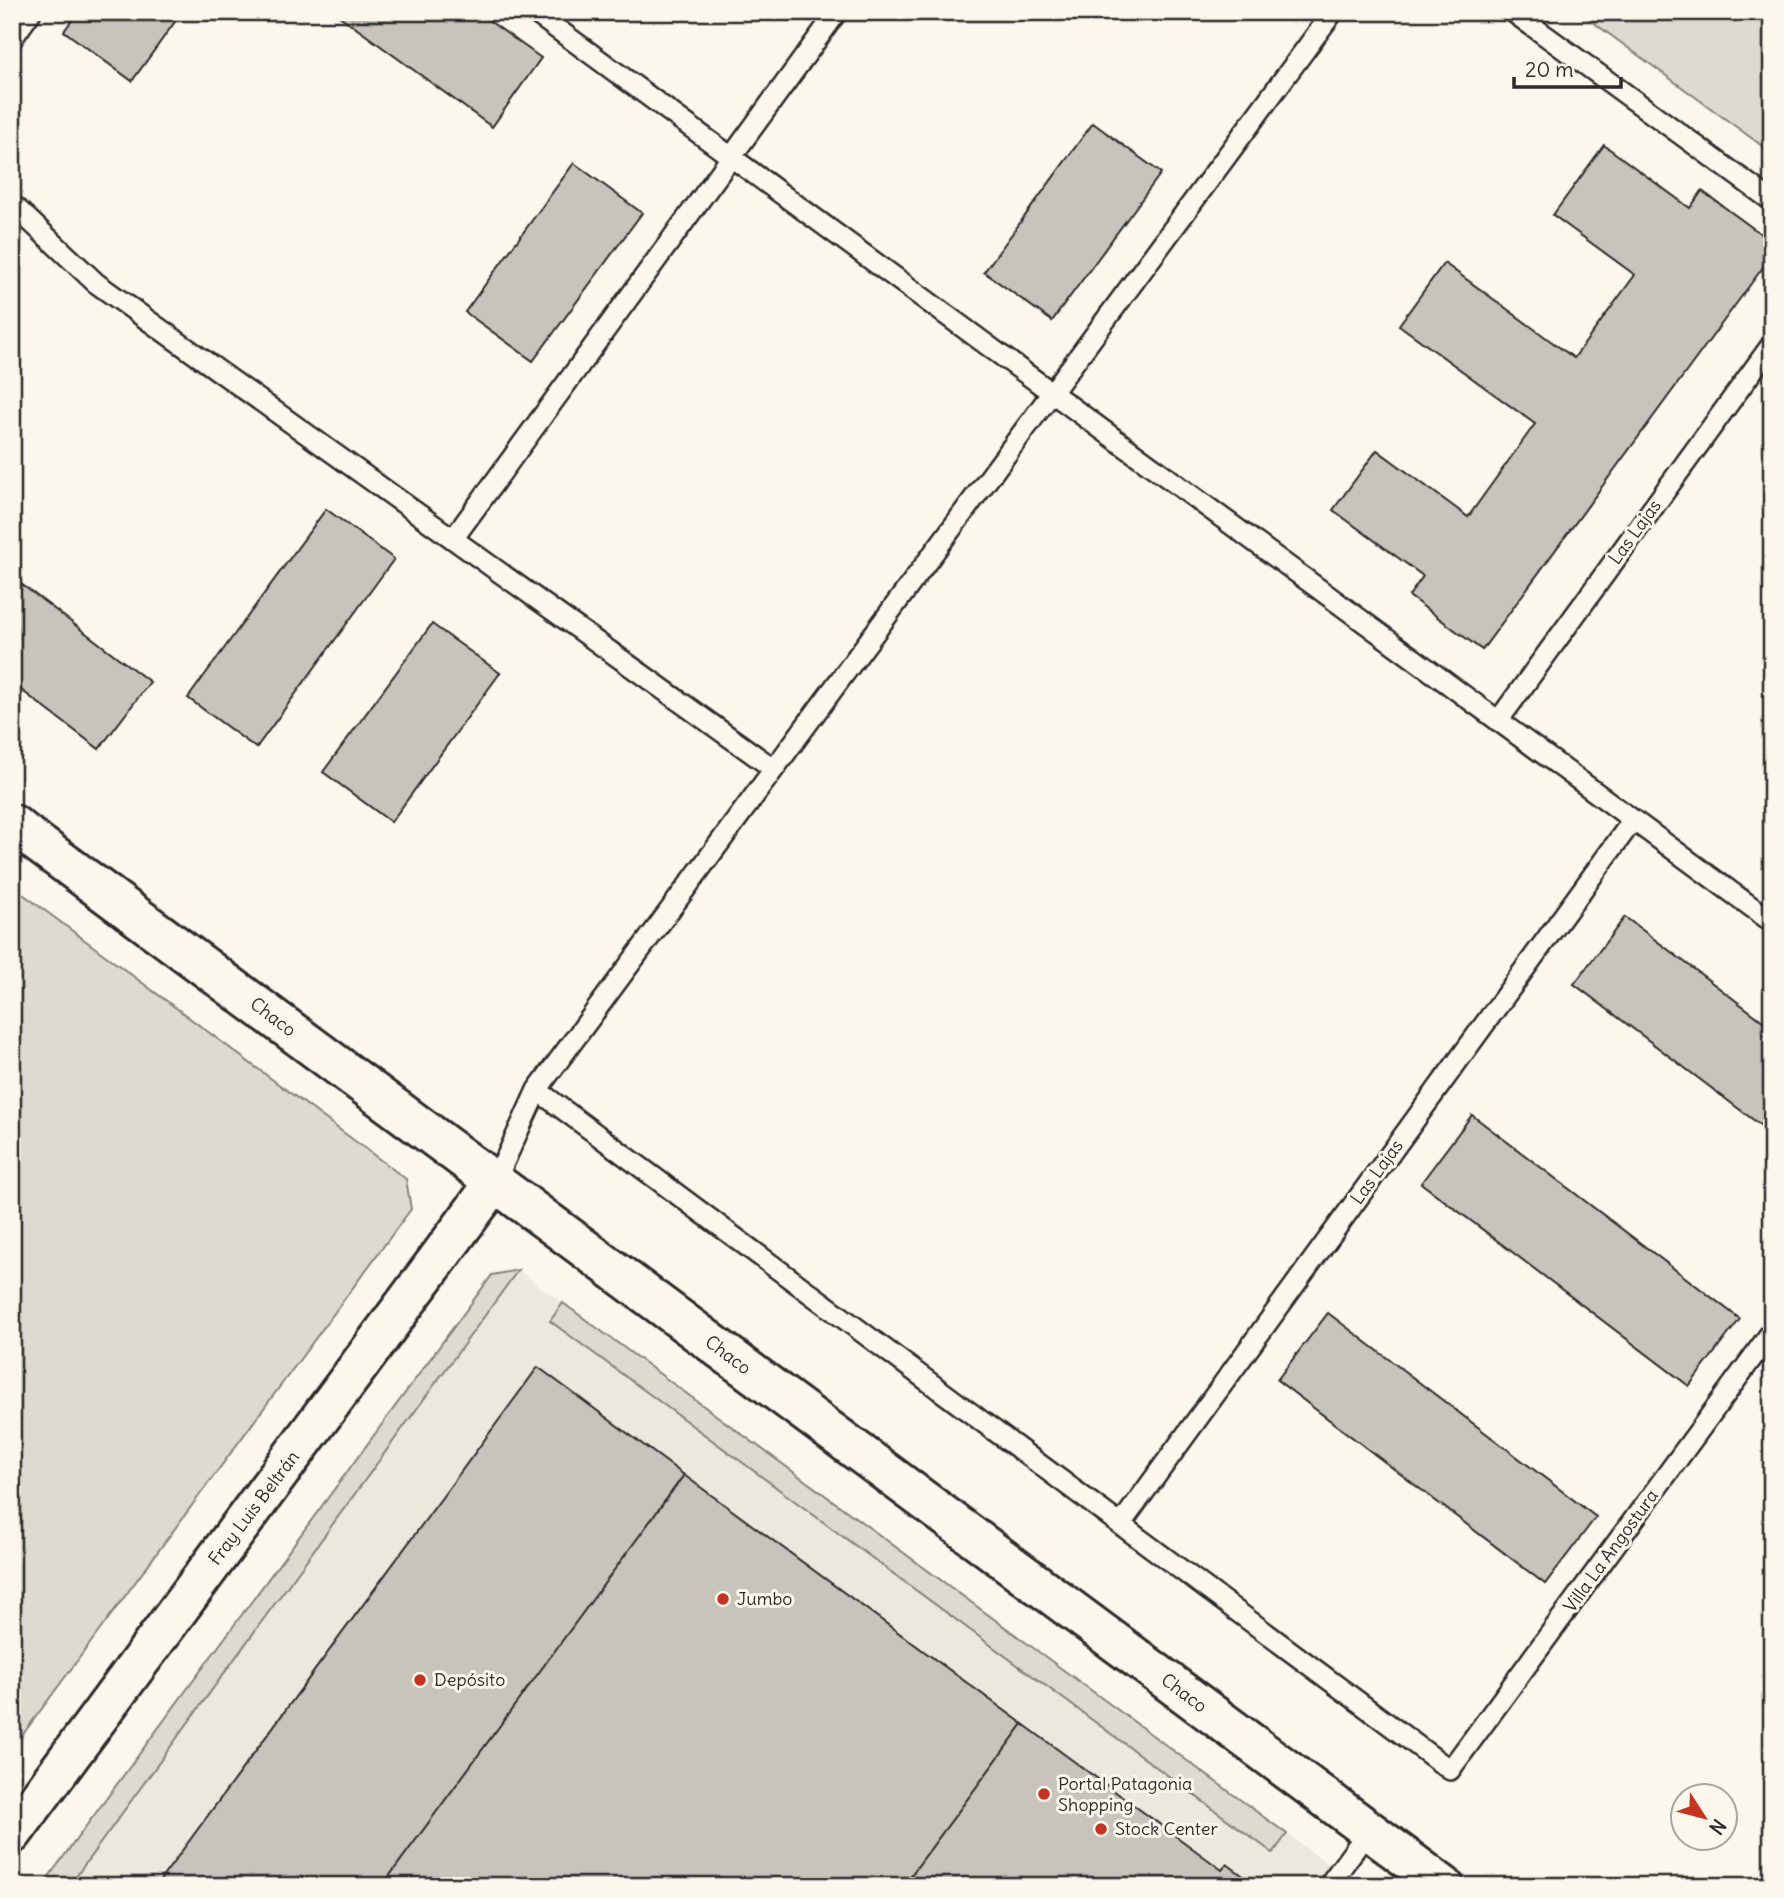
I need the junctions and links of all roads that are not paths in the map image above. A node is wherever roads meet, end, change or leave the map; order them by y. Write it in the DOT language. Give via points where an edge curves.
graph roads {
  1 [pos="31,12"];
  2 [pos="534,12"];
  3 [pos="837,12"];
  4 [pos="1333,12"];
  5 [pos="1513,12"];
  6 [pos="12,39"];
  7 [pos="731,158"];
  8 [pos="1772,201"];
  9 [pos="12,204"];
  10 [pos="1772,344"];
  11 [pos="1051,394"];
  12 [pos="453,539"];
  13 [pos="1498,721"];
  14 [pos="774,769"];
  15 [pos="1633,820"];
  16 [pos="12,824"];
  17 [pos="1772,922"];
  18 [pos="537,1090"];
  19 [pos="495,1182"];
  20 [pos="1772,1331"];
  21 [pos="1121,1524"];
  22 [pos="1369,1830"];
  23 [pos="12,1834"];
  24 [pos="1328,1886"];
  25 [pos="1444,1886"];
  1 -- 6 [label="lane"];
  2 -- 7 [label="lane"];
  3 -- 7 [label="lane"];
  4 -- 11 [label="lane"];
  5 -- 8 [label="lane"];
  7 -- 11 [label="lane"];
  7 -- 12 [label="lane"];
  9 -- 12 [label="lane" via="96,283"];
  10 -- 13 [label="lane, Las Lajas"];
  11 -- 13 [label="lane"];
  11 -- 14 [label="lane"];
  12 -- 14 [label="lane"];
  13 -- 15 [label="lane"];
  14 -- 18 [label="lane"];
  15 -- 17 [label="lane"];
  15 -- 21 [label="lane, Las Lajas"];
  16 -- 19 [label="street, Chaco"];
  18 -- 19 [label="lane"];
  18 -- 21 [label="lane"];
  19 -- 22 [label="street, Chaco"];
  19 -- 23 [label="street, Fray Luis Beltrán"];
  20 -- 21 [label="lane, Villa La Angostura" via="1450,1770"];
  22 -- 24 [label="lane"];
  22 -- 25 [label="street, Chaco"];
}
